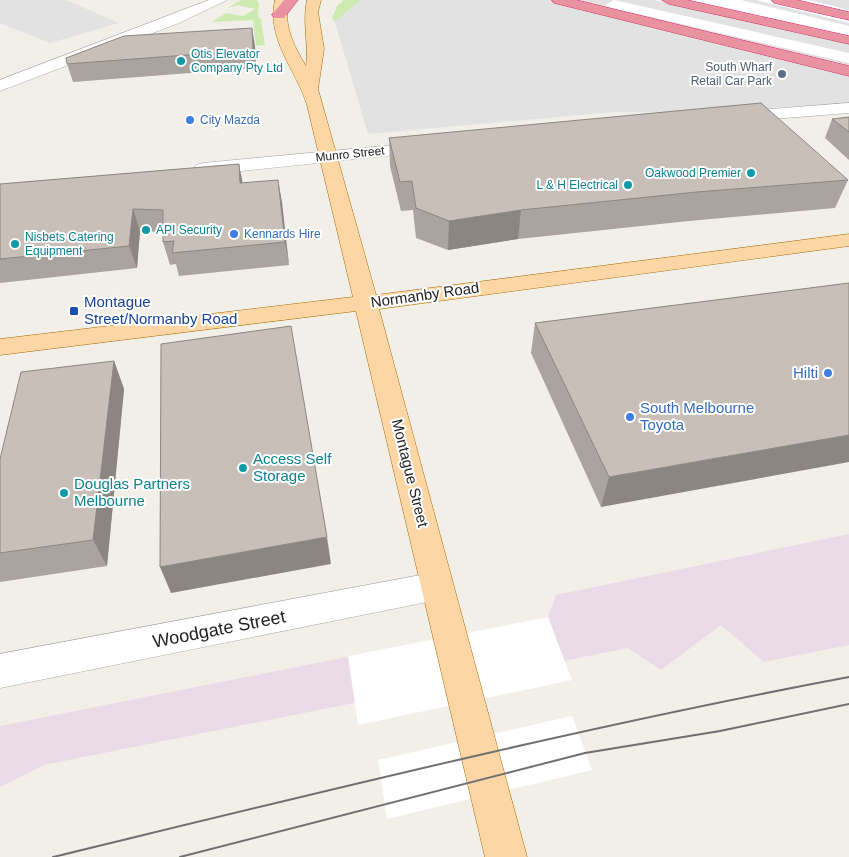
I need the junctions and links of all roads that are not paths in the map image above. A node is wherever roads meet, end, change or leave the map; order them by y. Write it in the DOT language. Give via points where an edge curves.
graph roads {
  1 [pos="220,0"];
  2 [pos="314,0"];
  3 [pos="559,0"];
  4 [pos="597,0"];
  5 [pos="669,0"];
  6 [pos="716,0"];
  7 [pos="779,0"];
  8 [pos="833,0"];
  9 [pos="282,4"];
  10 [pos="849,4"];
  11 [pos="849,16"];
  12 [pos="849,33"];
  13 [pos="849,40"];
  14 [pos="849,59"];
  15 [pos="849,71"];
  16 [pos="0,86"];
  17 [pos="310,89"];
  18 [pos="849,108"];
  19 [pos="715,118"];
  20 [pos="443,145"];
  21 [pos="329,156"];
  22 [pos="188,171"];
  23 [pos="849,240"];
  24 [pos="366,303"];
  25 [pos="0,347"];
  26 [pos="437,586"];
  27 [pos="0,671"];
  28 [pos="506,857"];
  1 -- 16 [label="street"];
  2 -- 17 [label="main road, Montague Street" via="311,12 316,49"];
  3 -- 15 [label="highway"];
  4 -- 14 [label="highway"];
  5 -- 13 [label="highway"];
  6 -- 12 [label="highway"];
  7 -- 11 [label="highway"];
  8 -- 10 [label="highway"];
  9 -- 17 [label="main road, Montague Street" via="286,46"];
  17 -- 21 [label="main road, Montague Street"];
  18 -- 19 [label="street"];
  20 -- 21 [label="street, Munro Street"];
  21 -- 22 [label="street, Munro Street"];
  21 -- 24 [label="main road, Montague Street"];
  23 -- 24 [label="main road, Normanby Road"];
  24 -- 25 [label="main road, Normanby Road"];
  24 -- 26 [label="main road, Montague Street"];
  26 -- 27 [label="street, Woodgate Street"];
  26 -- 28 [label="main road, Montague Street"];
}
